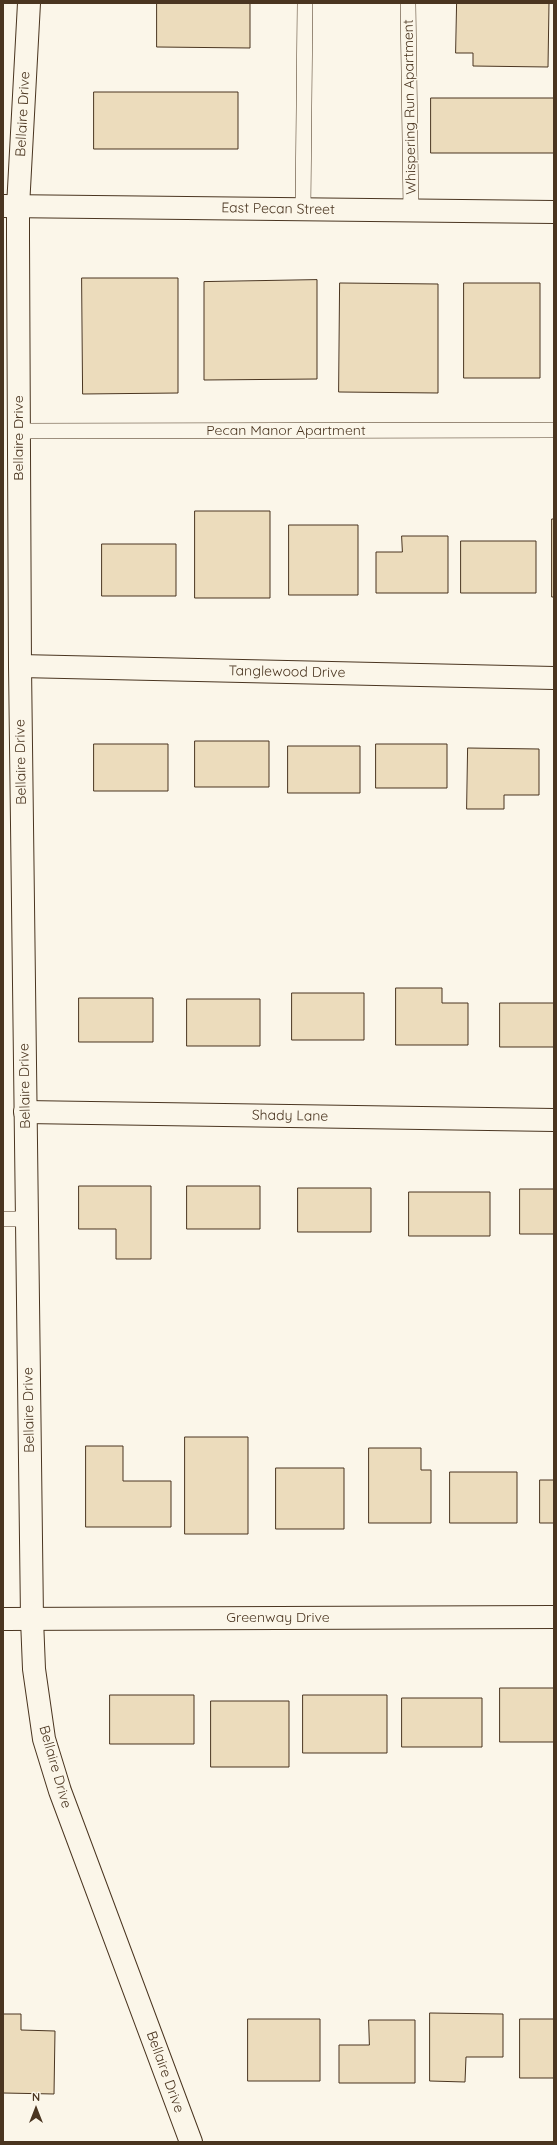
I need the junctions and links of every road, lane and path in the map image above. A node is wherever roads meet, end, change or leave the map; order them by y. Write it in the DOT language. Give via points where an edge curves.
graph roads {
  1 [pos="29,3"];
  2 [pos="305,3"];
  3 [pos="408,3"];
  4 [pos="10,206"];
  5 [pos="303,210"];
  6 [pos="411,211"];
  7 [pos="554,212"];
  8 [pos="554,430"];
  9 [pos="19,431"];
  10 [pos="20,666"];
  11 [pos="554,678"];
  12 [pos="25,1112"];
  13 [pos="554,1120"];
  14 [pos="3,1219"];
  15 [pos="27,1219"];
  16 [pos="554,1617"];
  17 [pos="3,1619"];
  18 [pos="32,1619"];
  19 [pos="191,2142"];
  1 -- 4 [label="street, Bellaire Drive"];
  2 -- 5 [label="lane"];
  3 -- 6 [label="lane, Whispering Run Apartment"];
  4 -- 5 [label="street, East Pecan Street"];
  4 -- 9 [label="street, Bellaire Drive"];
  5 -- 6 [label="street, East Pecan Street"];
  6 -- 7 [label="street, East Pecan Street"];
  8 -- 9 [label="lane, Pecan Manor Apartment"];
  9 -- 10 [label="street, Bellaire Drive"];
  10 -- 11 [label="street, Tanglewood Drive"];
  10 -- 12 [label="street, Bellaire Drive"];
  12 -- 13 [label="street, Shady Lane"];
  12 -- 15 [label="street, Bellaire Drive"];
  14 -- 15 [label="lane"];
  15 -- 18 [label="street, Bellaire Drive"];
  16 -- 18 [label="street, Greenway Drive"];
  17 -- 18 [label="street, Greenway Drive"];
  18 -- 19 [label="street, Bellaire Drive" via="34,1669 44,1739 65,1806"];
}
